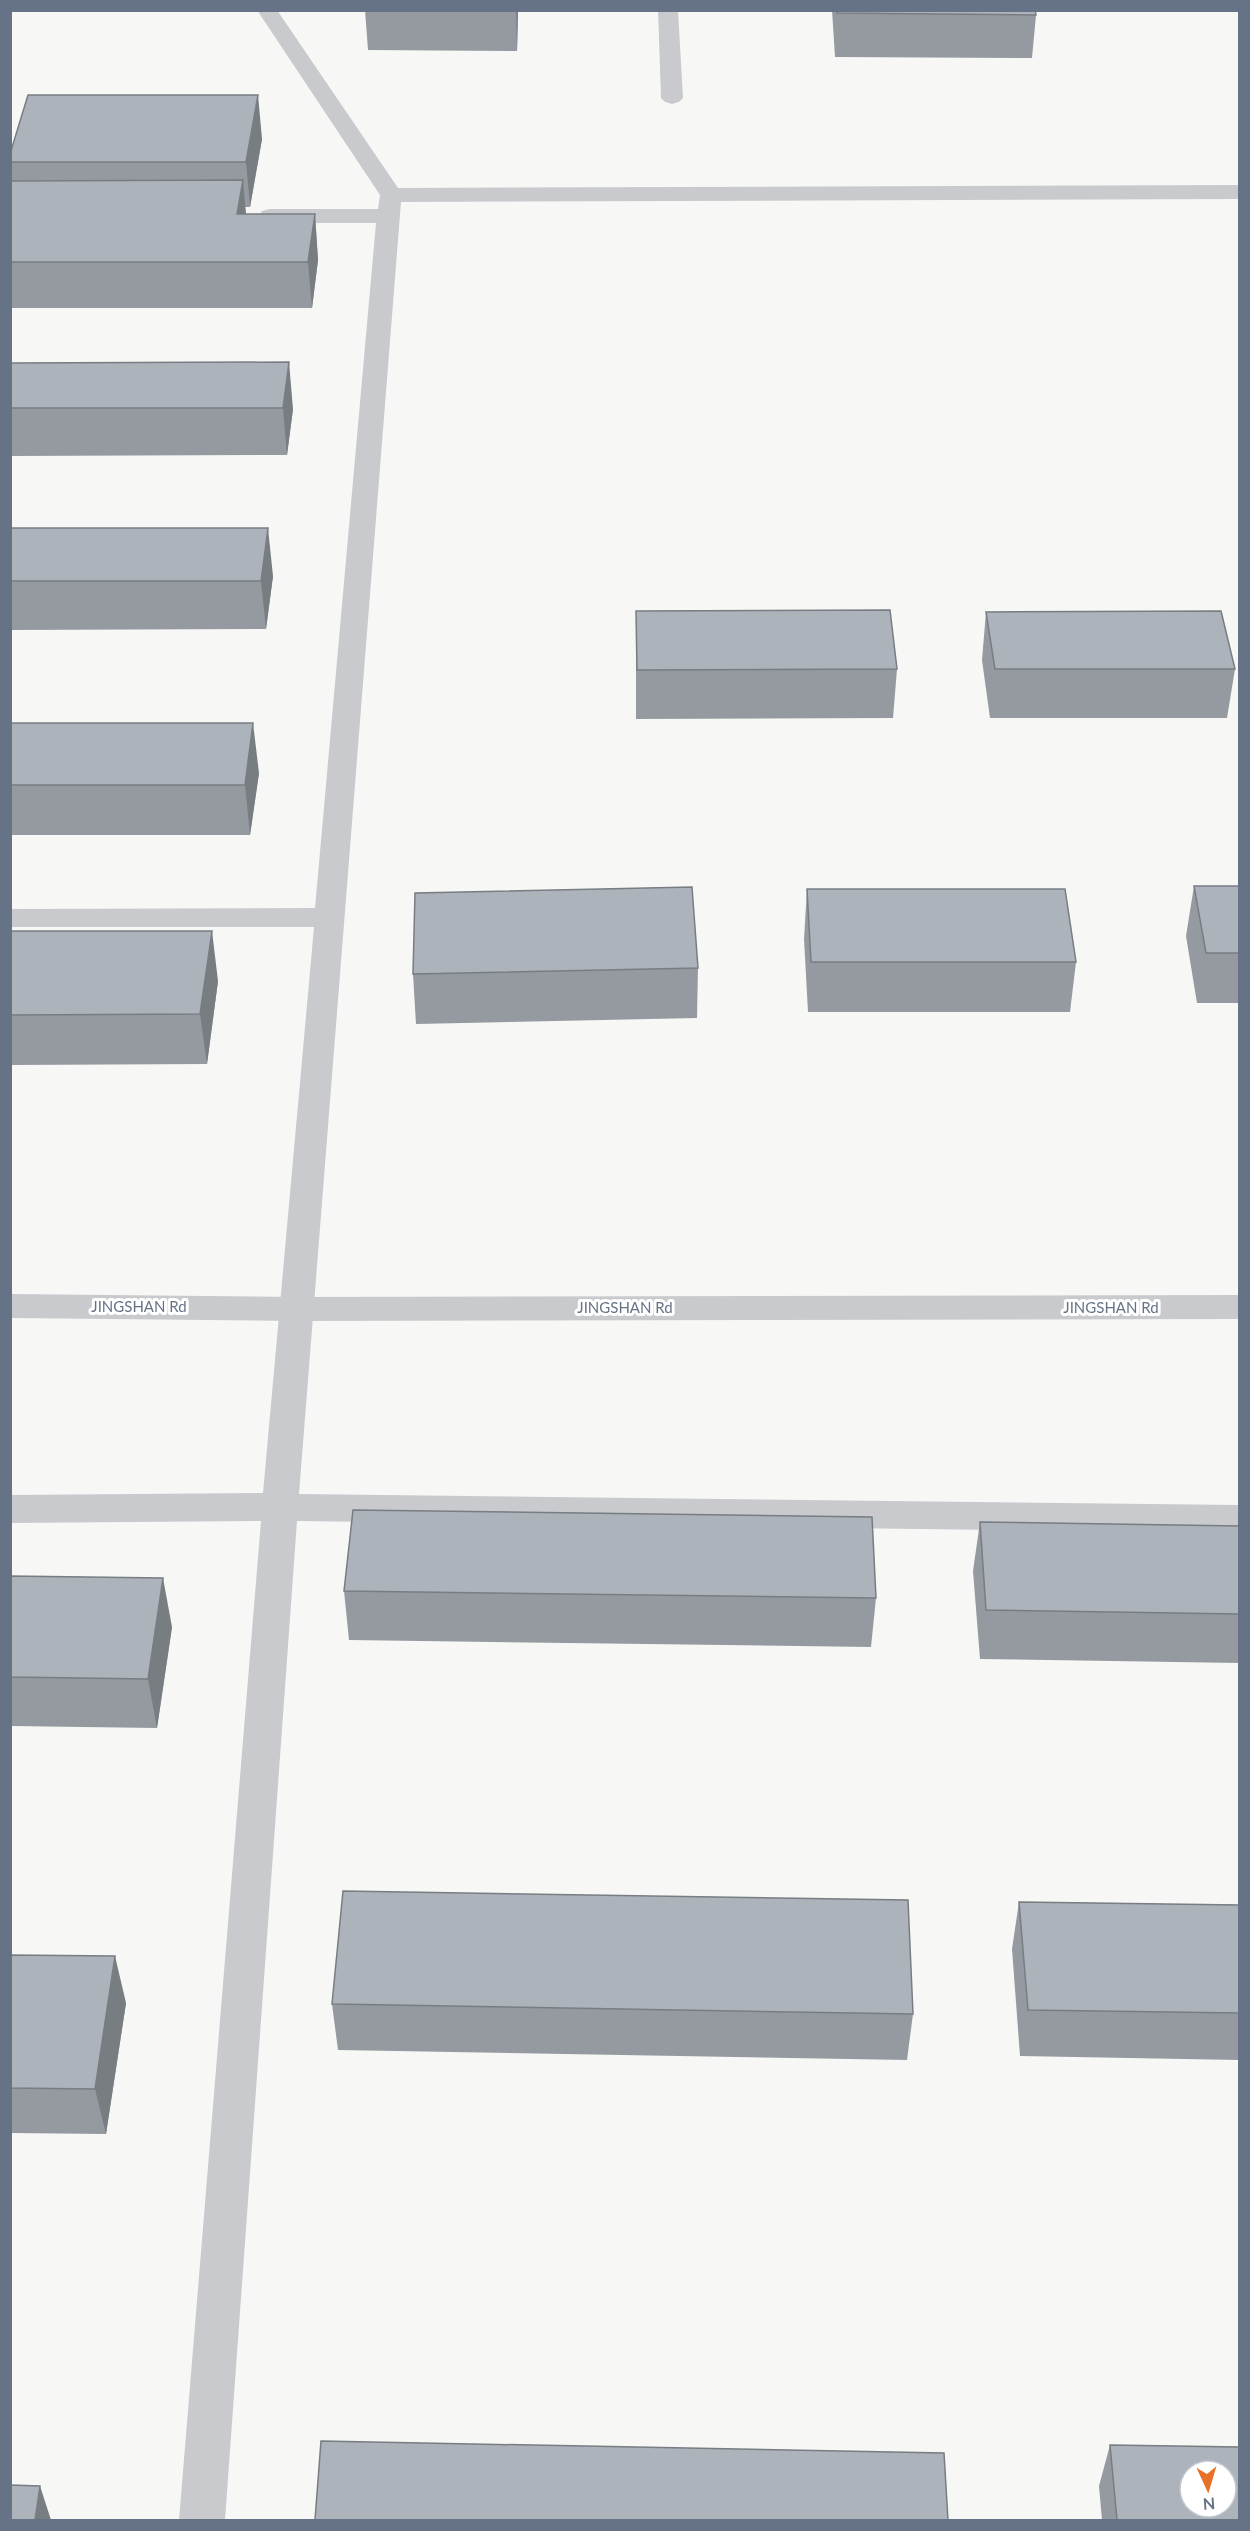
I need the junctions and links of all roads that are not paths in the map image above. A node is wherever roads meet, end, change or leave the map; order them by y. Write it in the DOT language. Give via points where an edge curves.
graph roads {
  1 [pos="267,10"];
  2 [pos="668,10"];
  3 [pos="672,98"];
  4 [pos="1239,192"];
  5 [pos="390,206"];
  6 [pos="246,216"];
  7 [pos="330,917"];
  8 [pos="10,918"];
  9 [pos="10,1306"];
  10 [pos="1239,1307"];
  11 [pos="298,1309"];
  12 [pos="280,1507"];
  13 [pos="10,1509"];
  14 [pos="1239,1519"];
  15 [pos="202,2520"];
  1 -- 5 [label="street"];
  2 -- 3 [label="street"];
  4 -- 5 [label="street"];
  5 -- 6 [label="street"];
  5 -- 7 [label="street"];
  7 -- 8 [label="street"];
  7 -- 11 [label="street"];
  9 -- 11 [label="street, JINGSHAN Rd"];
  10 -- 11 [label="street, JINGSHAN Rd"];
  11 -- 12 [label="street"];
  12 -- 13 [label="street"];
  12 -- 14 [label="street"];
  12 -- 15 [label="street"];
}
